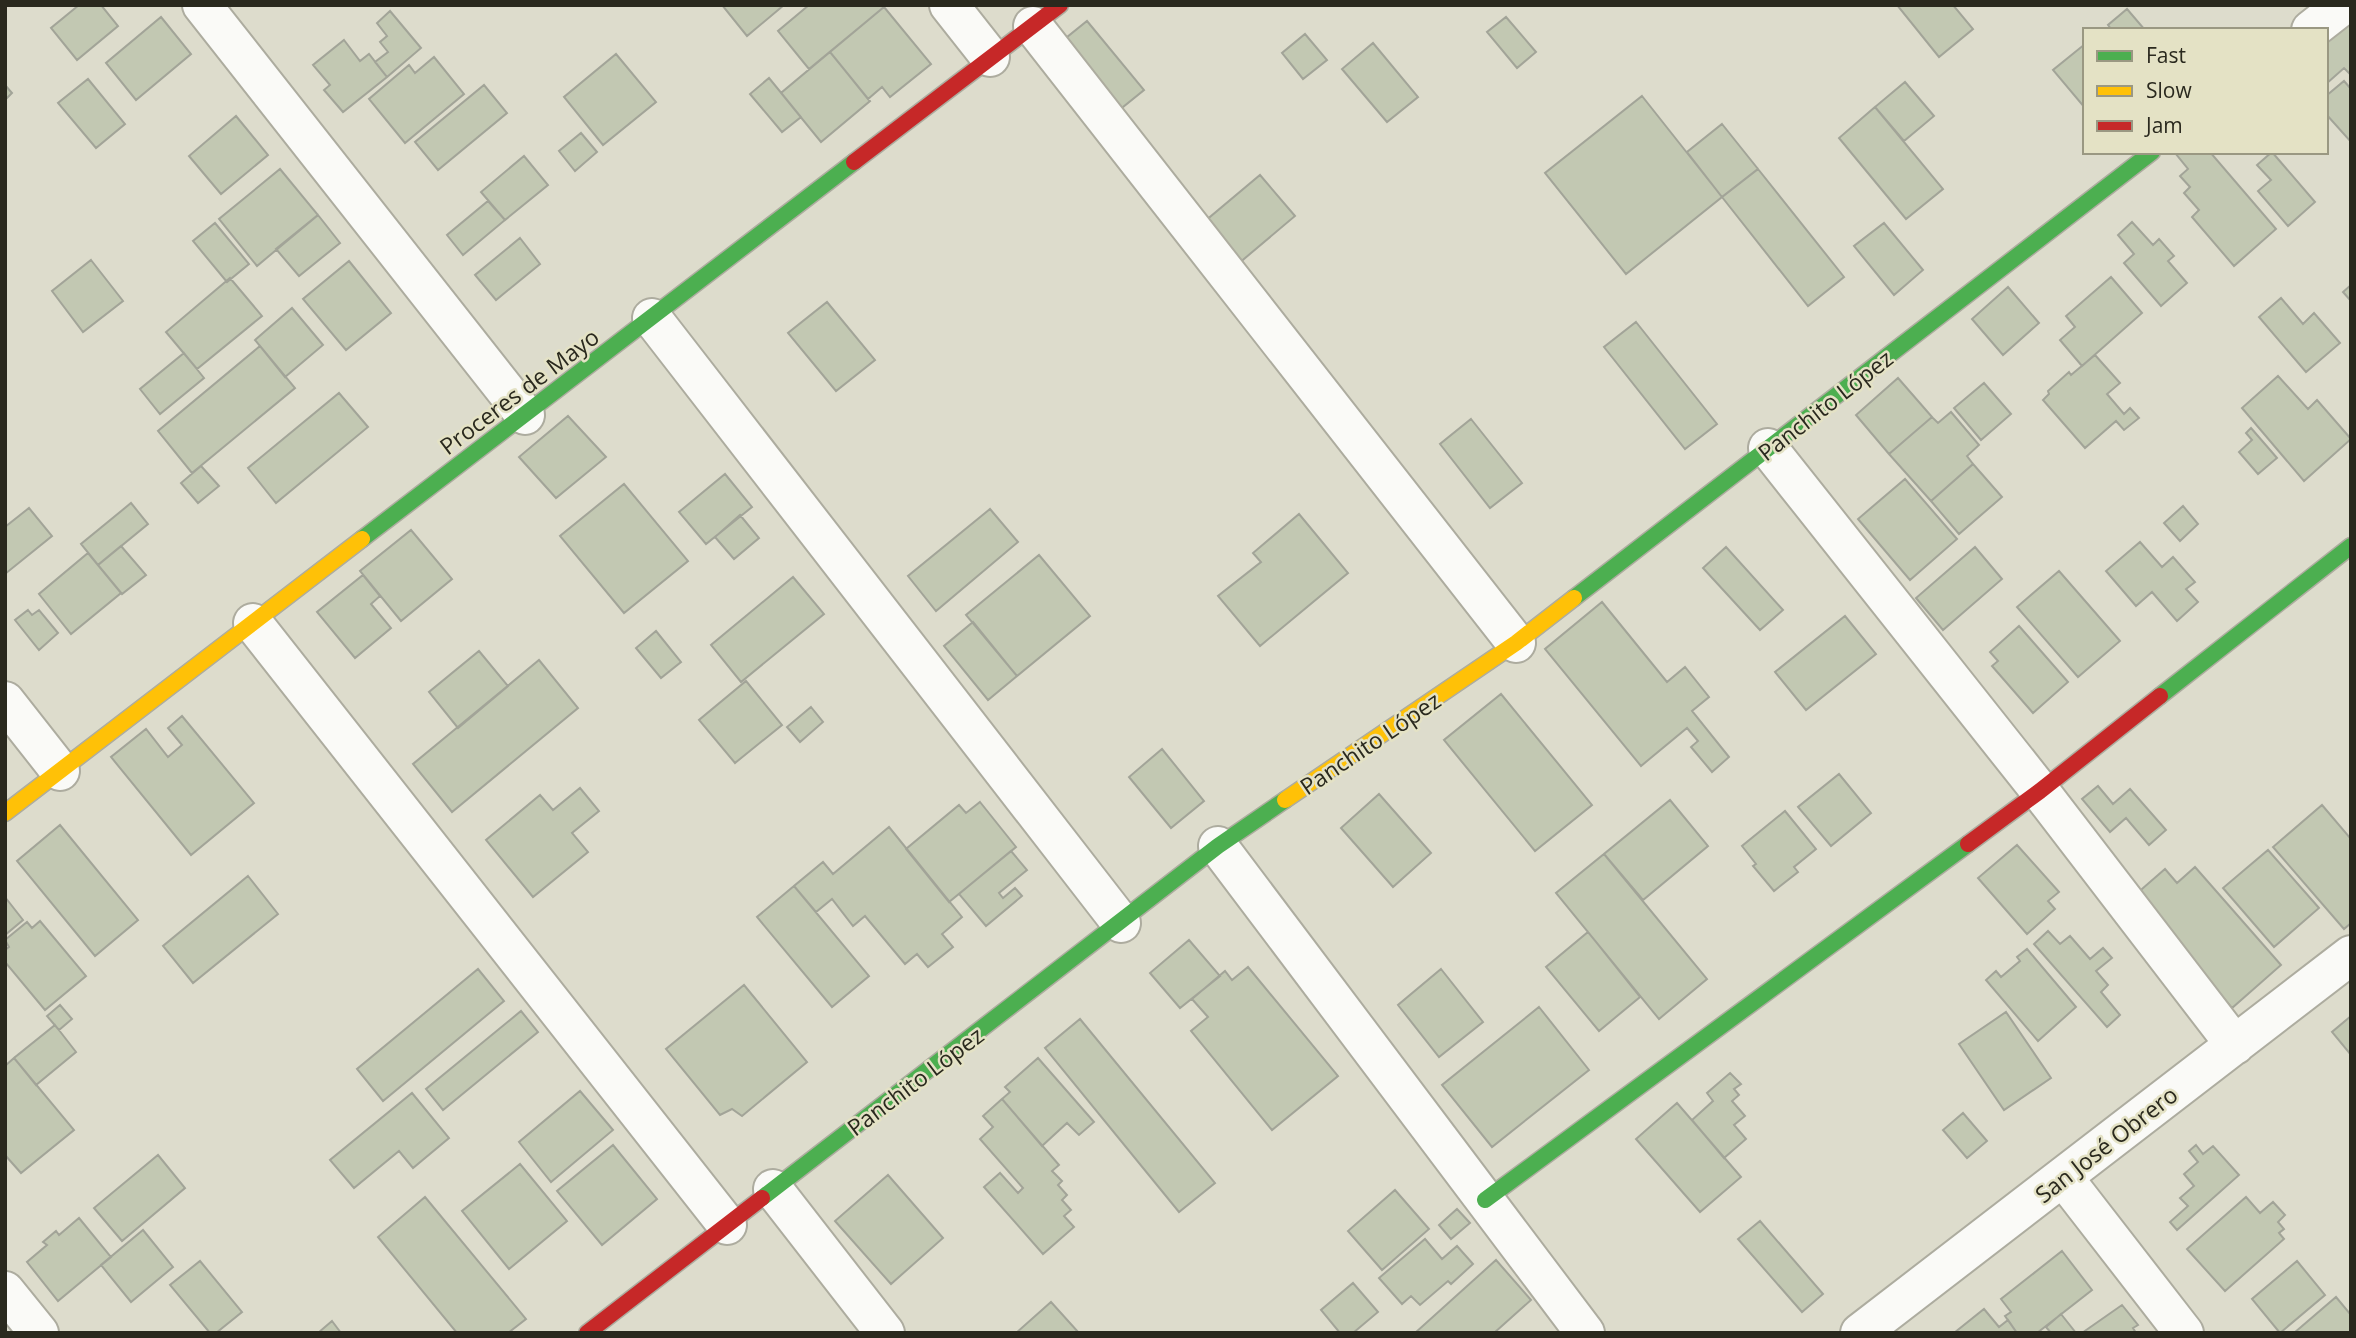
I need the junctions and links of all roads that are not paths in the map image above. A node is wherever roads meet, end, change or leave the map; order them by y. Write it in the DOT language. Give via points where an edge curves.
graph roads {
  1 [pos="202,5"];
  2 [pos="949,5"];
  3 [pos="2343,5"];
  4 [pos="1046,15"];
  5 [pos="2314,28"];
  6 [pos="990,57"];
  7 [pos="2149,154"];
  8 [pos="652,318"];
  9 [pos="525,415"];
  10 [pos="1769,448"];
  11 [pos="2351,546"];
  12 [pos="253,623"];
  13 [pos="1516,643"];
  14 [pos="5,701"];
  15 [pos="60,771"];
  16 [pos="2040,791"];
  17 [pos="5,813"];
  18 [pos="1219,846"];
  19 [pos="1121,923"];
  20 [pos="2351,955"];
  21 [pos="2235,1045"];
  22 [pos="2063,1177"];
  23 [pos="773,1189"];
  24 [pos="1485,1200"];
  25 [pos="727,1225"];
  26 [pos="5,1291"];
  27 [pos="39,1333"];
  28 [pos="587,1333"];
  29 [pos="885,1333"];
  30 [pos="1585,1333"];
  31 [pos="1860,1333"];
  32 [pos="2184,1333"];
  1 -- 9 [label="street"];
  2 -- 6 [label="street"];
  3 -- 5 [label="street"];
  4 -- 6 [label="street, Proceres de Mayo"];
  4 -- 13 [label="street"];
  6 -- 8 [label="street, Proceres de Mayo"];
  7 -- 10 [label="street, Panchito López"];
  8 -- 9 [label="street, Proceres de Mayo"];
  8 -- 19 [label="street"];
  9 -- 12 [label="street, Proceres de Mayo"];
  10 -- 13 [label="street, Panchito López"];
  10 -- 16 [label="street"];
  11 -- 16 [label="street"];
  12 -- 15 [label="street, Proceres de Mayo"];
  12 -- 25 [label="street"];
  13 -- 18 [label="street, Panchito López"];
  14 -- 15 [label="street"];
  15 -- 17 [label="street, Proceres de Mayo"];
  16 -- 21 [label="street"];
  16 -- 24 [label="street"];
  18 -- 19 [label="street, Panchito López"];
  18 -- 24 [label="street"];
  19 -- 23 [label="street, Panchito López"];
  20 -- 21 [label="street, San José Obrero"];
  21 -- 22 [label="street, San José Obrero"];
  22 -- 31 [label="street, San José Obrero"];
  22 -- 32 [label="street"];
  23 -- 25 [label="street, Panchito López"];
  23 -- 29 [label="street"];
  24 -- 30 [label="street"];
  25 -- 28 [label="street, Panchito López"];
  26 -- 27 [label="street"];
}
